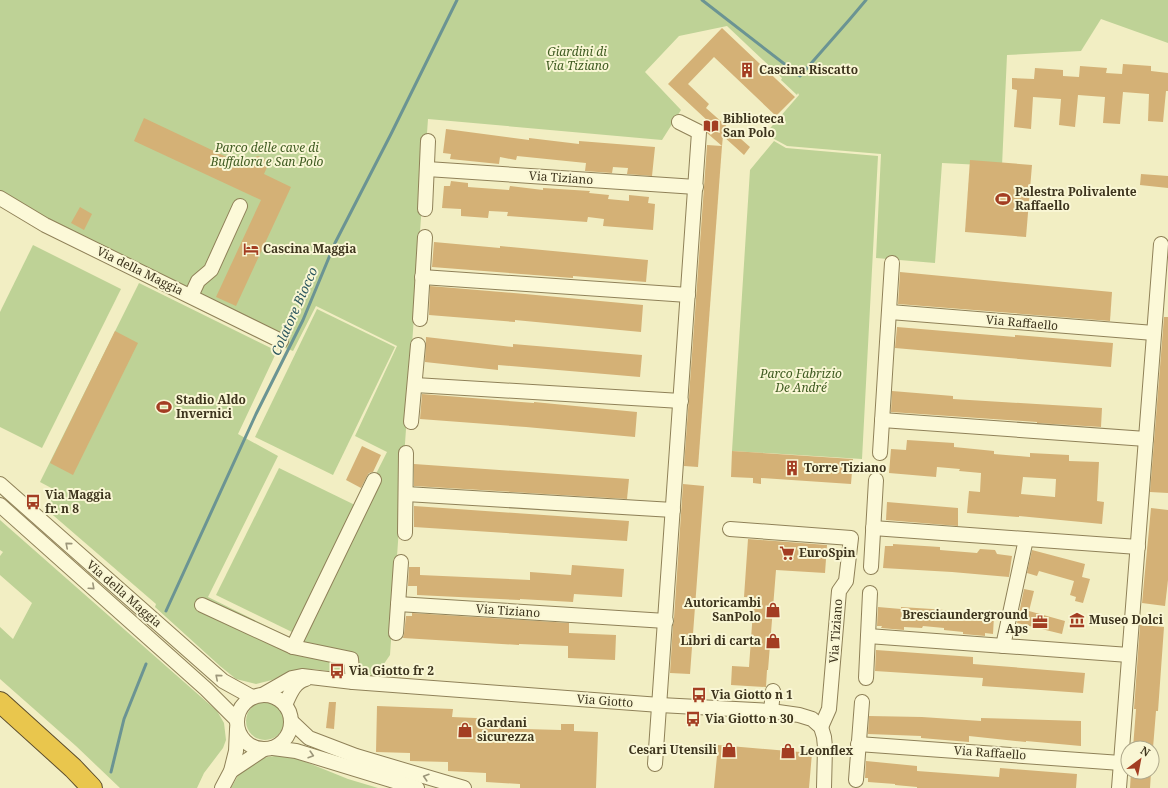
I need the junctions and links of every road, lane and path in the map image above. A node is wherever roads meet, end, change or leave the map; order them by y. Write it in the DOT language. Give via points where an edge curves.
graph roads {
  1 [pos="679,122"];
  2 [pos="428,140"];
  3 [pos="427,169"];
  4 [pos="696,187"];
  5 [pos="0,198"];
  6 [pos="240,206"];
  7 [pos="425,209"];
  8 [pos="425,237"];
  9 [pos="1161,244"];
  10 [pos="892,263"];
  11 [pos="422,277"];
  12 [pos="688,295"];
  13 [pos="191,296"];
  14 [pos="890,312"];
  15 [pos="420,318"];
  16 [pos="1154,333"];
  17 [pos="281,341"];
  18 [pos="418,345"];
  19 [pos="415,385"];
  20 [pos="681,401"];
  21 [pos="882,420"];
  22 [pos="411,422"];
  23 [pos="1146,439"];
  24 [pos="406,453"];
  25 [pos="880,453"];
  26 [pos="374,480"];
  27 [pos="876,480"];
  28 [pos="0,484"];
  29 [pos="406,494"];
  30 [pos="0,505"];
  31 [pos="673,510"];
  32 [pos="873,528"];
  33 [pos="730,529"];
  34 [pos="405,533"];
  35 [pos="1026,539"];
  36 [pos="1138,547"];
  37 [pos="401,562"];
  38 [pos="871,567"];
  39 [pos="870,593"];
  40 [pos="398,604"];
  41 [pos="202,605"];
  42 [pos="666,621"];
  43 [pos="396,634"];
  44 [pos="868,636"];
  45 [pos="1002,646"];
  46 [pos="293,647"];
  47 [pos="1129,655"];
  48 [pos="866,678"];
  49 [pos="325,679"];
  50 [pos="353,682"];
  51 [pos="773,691"];
  52 [pos="258,696"];
  53 [pos="0,702"];
  54 [pos="862,702"];
  55 [pos="285,705"];
  56 [pos="660,705"];
  57 [pos="771,711"];
  58 [pos="0,718"];
  59 [pos="291,721"];
  60 [pos="237,724"];
  61 [pos="821,727"];
  62 [pos="1123,740"];
  63 [pos="858,744"];
  64 [pos="269,749"];
  65 [pos="1120,763"];
  66 [pos="655,764"];
  67 [pos="231,771"];
  68 [pos="1120,776"];
  69 [pos="856,780"];
  70 [pos="74,788"];
  71 [pos="92,788"];
  72 [pos="222,788"];
  73 [pos="417,788"];
  74 [pos="464,788"];
  75 [pos="824,788"];
  76 [pos="1119,788"];
  1 -- 4 [label="street" via="699,132"];
  2 -- 3 [label="street"];
  3 -- 4 [label="street, Via Tiziano"];
  3 -- 7 [label="street"];
  4 -- 12 [label="street"];
  5 -- 13 [label="street, Via della Maggia" via="45,225"];
  6 -- 13 [label="street" via="211,270 198,281"];
  8 -- 11 [label="street"];
  9 -- 16 [label="street"];
  10 -- 14 [label="street"];
  11 -- 12 [label="street"];
  11 -- 15 [label="street"];
  12 -- 20 [label="street"];
  13 -- 17 [label="street, Via della Maggia"];
  14 -- 16 [label="street, Via Raffaello"];
  14 -- 21 [label="street"];
  16 -- 23 [label="street"];
  18 -- 19 [label="street"];
  19 -- 20 [label="street"];
  19 -- 22 [label="street"];
  20 -- 31 [label="street"];
  21 -- 23 [label="street"];
  21 -- 25 [label="street"];
  23 -- 36 [label="street"];
  24 -- 29 [label="street"];
  26 -- 46 [label="street"];
  27 -- 32 [label="street"];
  52 -- 28 [label="street, Via della Maggia, one-way" via="223,681"];
  29 -- 31 [label="street"];
  29 -- 34 [label="street"];
  30 -- 60 [label="street, Via della Maggia, one-way" via="206,689"];
  31 -- 42 [label="street"];
  32 -- 35 [label="street"];
  32 -- 38 [label="street"];
  33 -- 61 [label="street, Via Tiziano" via="852,538 846,581 839,591 829,710"];
  35 -- 36 [label="street"];
  35 -- 45 [label="street"];
  36 -- 47 [label="street"];
  37 -- 40 [label="street"];
  39 -- 44 [label="street"];
  40 -- 42 [label="street, Via Tiziano"];
  40 -- 43 [label="street"];
  41 -- 46 [label="street"];
  42 -- 56 [label="street"];
  44 -- 45 [label="street"];
  44 -- 48 [label="street"];
  45 -- 47 [label="street"];
  46 -- 50 [label="street" via="351,659"];
  47 -- 62 [label="street"];
  49 -- 50 [label="street, Via Giotto"];
  49 -- 52 [label="street, Via Giotto" via="302,676 292,678"];
  49 -- 55 [label="street, Via Giotto" via="302,680 292,688"];
  50 -- 56 [label="street, Via Giotto"];
  51 -- 57 [label="street"];
  52 -- 55 [label="street" via="272,696"];
  52 -- 60 [label="street" via="244,702 239,710"];
  53 -- 71 [label="highway"];
  54 -- 63 [label="street"];
  55 -- 59 [label="street"];
  56 -- 57 [label="street, Via Giotto"];
  56 -- 66 [label="street"];
  57 -- 61 [label="street, Via Giotto" via="799,714 812,719"];
  58 -- 70 [label="highway"];
  59 -- 64 [label="street" via="287,737 281,744"];
  74 -- 59 [label="street, one-way" via="356,756 309,738"];
  60 -- 64 [label="street" via="241,737 247,744 255,748"];
  60 -- 67 [label="street" via="236,751"];
  61 -- 75 [label="street" via="825,747"];
  63 -- 65 [label="street, Via Raffaello"];
  63 -- 69 [label="street"];
  64 -- 67 [label="street"];
  64 -- 73 [label="street, one-way" via="296,751"];
  67 -- 72 [label="street"];
  68 -- 76 [label="street"];
}
